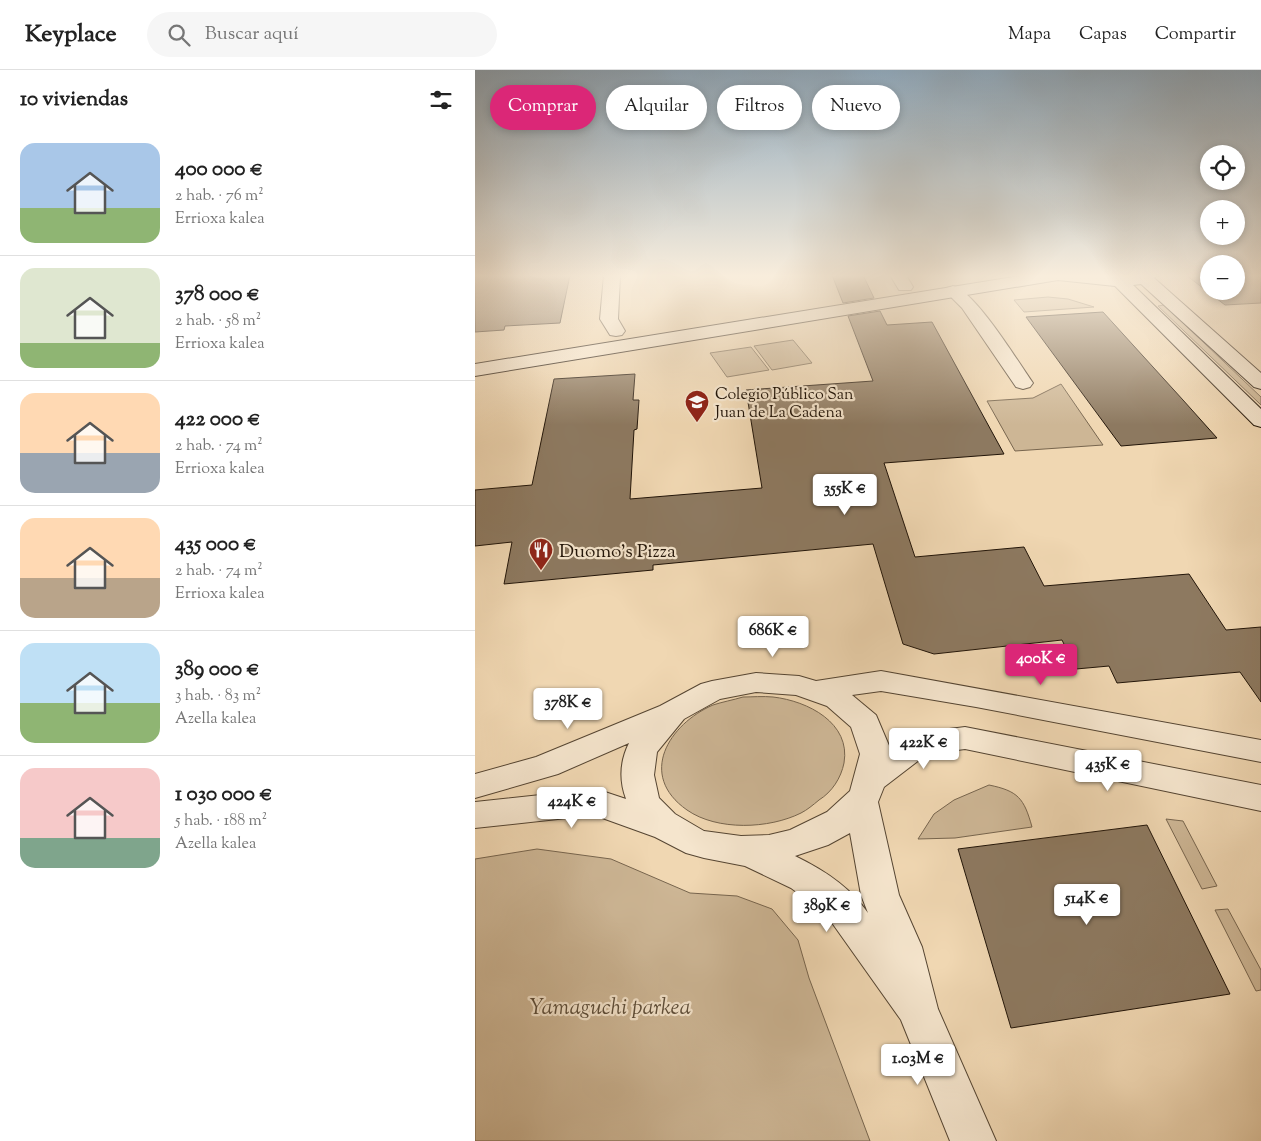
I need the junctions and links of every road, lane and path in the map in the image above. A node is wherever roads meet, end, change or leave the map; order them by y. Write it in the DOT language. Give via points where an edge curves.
graph roads {
  1 [pos="612,325"];
  2 [pos="650,325"];
  3 [pos="747,325"];
  4 [pos="983,325"];
  5 [pos="1164,325"];
  6 [pos="1198,325"];
  7 [pos="616,331"];
  8 [pos="475,354"];
  9 [pos="475,370"];
  10 [pos="1023,383"];
  11 [pos="1261,384"];
  12 [pos="1261,421"];
  13 [pos="820,690"];
  14 [pos="672,711"];
  15 [pos="1261,751"];
  16 [pos="475,786"];
  17 [pos="868,790"];
  18 [pos="1261,798"];
  19 [pos="475,815"];
  20 [pos="665,826"];
  21 [pos="742,850"];
  22 [pos="917,1009"];
  23 [pos="973,1141"];
  1 -- 7 [label="street"];
  2 -- 7 [label="street"];
  3 -- 9 [label="street"];
  4 -- 10 [label="street"];
  5 -- 12 [label="street"];
  6 -- 11 [label="street"];
  7 -- 8 [label="street"];
  13 -- 14 [label="street" via="791,683 728,686 698,696"];
  13 -- 15 [label="street" via="881,681"];
  13 -- 17 [label="street" via="848,705 867,726 877,751"];
  14 -- 16 [label="street" via="546,766"];
  14 -- 20 [label="street" via="652,731 639,754 637,780 645,805"];
  17 -- 18 [label="street" via="918,744 965,738"];
  17 -- 21 [label="street" via="839,822 811,838 777,848"];
  17 -- 22 [label="street" via="879,895 901,946"];
  19 -- 20 [label="street" via="596,802"];
  20 -- 21 [label="street" via="699,843"];
  21 -- 22 [label="street" via="802,877 839,904"];
  22 -- 23 [label="street"];
}
